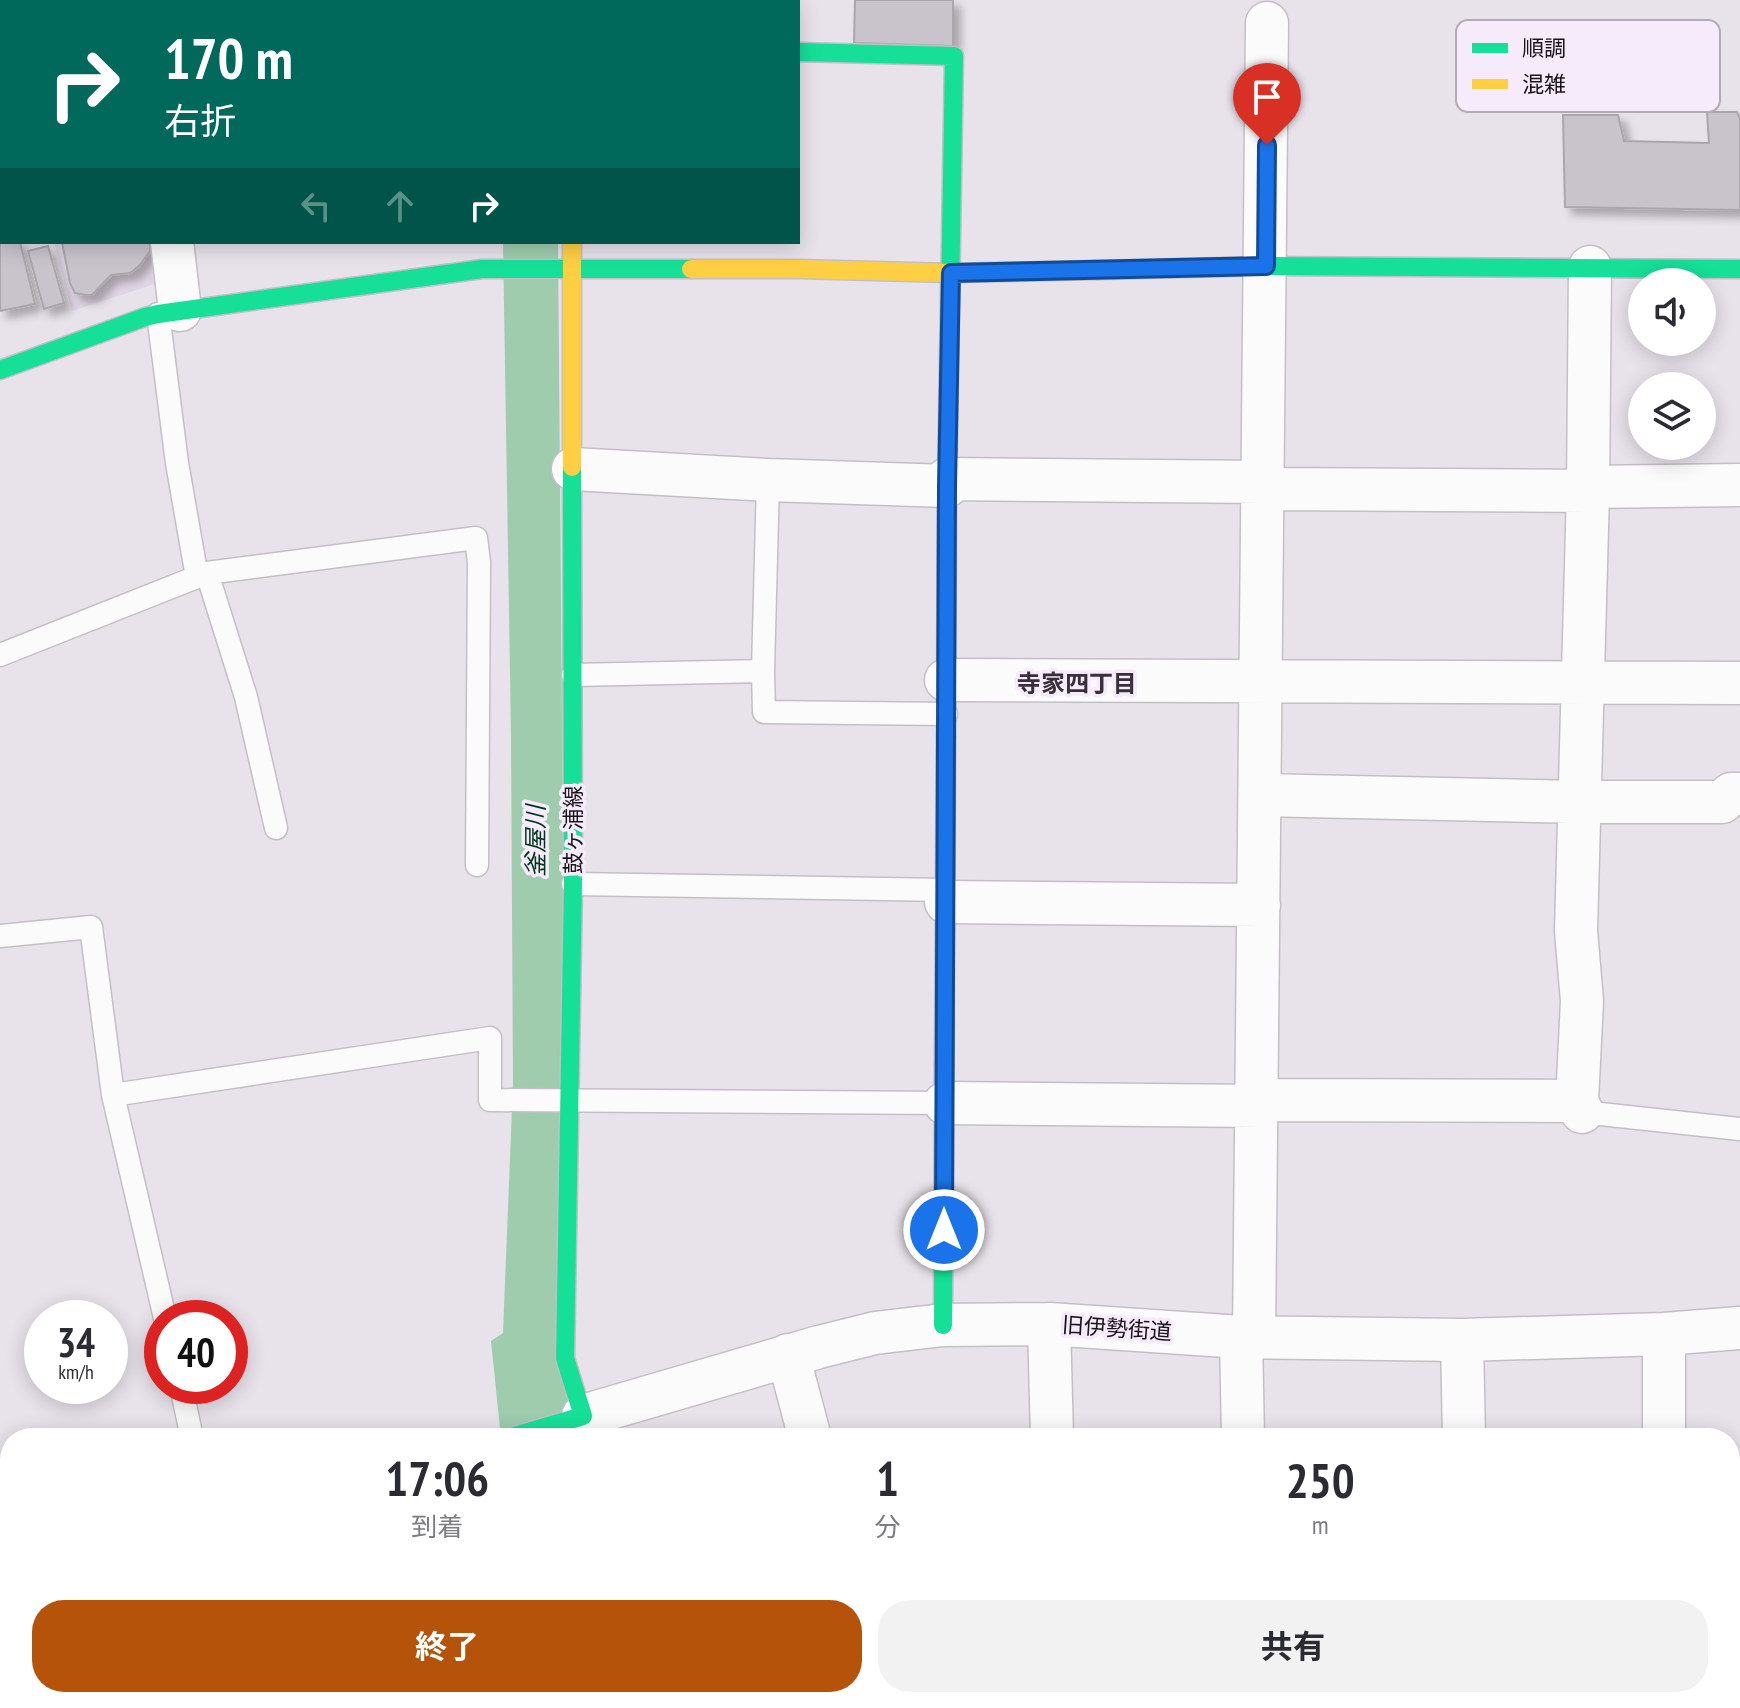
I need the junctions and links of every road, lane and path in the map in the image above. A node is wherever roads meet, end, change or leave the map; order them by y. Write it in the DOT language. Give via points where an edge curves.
graph roads {
  1 [pos="1267,23"];
  2 [pos="800,52"];
  3 [pos="172,244"];
  4 [pos="572,244"];
  5 [pos="798,256"];
  6 [pos="1266,266"];
  7 [pos="1590,267"];
  8 [pos="572,268"];
  9 [pos="1740,269"];
  10 [pos="951,273"];
  11 [pos="169,312"];
  12 [pos="0,370"];
  13 [pos="573,469"];
  14 [pos="768,480"];
  15 [pos="947,482"];
  16 [pos="1263,485"];
  17 [pos="1740,485"];
  18 [pos="1588,489"];
  19 [pos="202,575"];
  20 [pos="0,655"];
  21 [pos="763,671"];
  22 [pos="573,675"];
  23 [pos="1261,680"];
  24 [pos="1740,683"];
  25 [pos="1581,684"];
  26 [pos="946,697"];
  27 [pos="1740,794"];
  28 [pos="1261,795"];
  29 [pos="1579,802"];
  30 [pos="276,828"];
  31 [pos="477,865"];
  32 [pos="573,884"];
  33 [pos="946,896"];
  34 [pos="1259,905"];
  35 [pos="0,936"];
  36 [pos="113,1095"];
  37 [pos="568,1102"];
  38 [pos="945,1103"];
  39 [pos="1258,1103"];
  40 [pos="1579,1107"];
  41 [pos="1740,1129"];
  42 [pos="161,1300"];
  43 [pos="1049,1324"];
  44 [pos="943,1325"];
  45 [pos="1740,1328"];
  46 [pos="1664,1334"];
  47 [pos="1248,1337"];
  48 [pos="1462,1340"];
  49 [pos="788,1355"];
  50 [pos="185,1404"];
  51 [pos="595,1420"];
  52 [pos="190,1428"];
  53 [pos="556,1428"];
  54 [pos="807,1428"];
  55 [pos="1052,1428"];
  56 [pos="1243,1428"];
  57 [pos="1464,1428"];
  58 [pos="1664,1428"];
  1 -- 6 [label="street"];
  2 -- 10 [label="street" via="954,56"];
  3 -- 11 [label="street"];
  4 -- 8 [label="street, 鼓ヶ浦線"];
  5 -- 8 [label="street"];
  5 -- 10 [label="street"];
  6 -- 7 [label="street"];
  6 -- 10 [label="street"];
  6 -- 16 [label="street"];
  7 -- 9 [label="street"];
  7 -- 18 [label="street"];
  8 -- 11 [label="street" via="482,269"];
  8 -- 13 [label="street, 鼓ヶ浦線"];
  10 -- 15 [label="street"];
  11 -- 12 [label="street"];
  11 -- 19 [label="lane" via="177,463"];
  13 -- 14 [label="street"];
  13 -- 22 [label="street, 鼓ヶ浦線"];
  14 -- 15 [label="street"];
  14 -- 21 [label="lane"];
  15 -- 16 [label="street"];
  15 -- 26 [label="street"];
  16 -- 18 [label="street"];
  16 -- 23 [label="street"];
  17 -- 18 [label="street"];
  18 -- 25 [label="street"];
  19 -- 20 [label="lane"];
  19 -- 30 [label="lane" via="246,697"];
  19 -- 31 [label="lane" via="476,538"];
  21 -- 22 [label="lane"];
  21 -- 26 [label="lane" via="764,712"];
  22 -- 32 [label="street, 鼓ヶ浦線"];
  23 -- 25 [label="street"];
  23 -- 26 [label="street"];
  23 -- 28 [label="street"];
  24 -- 25 [label="street"];
  25 -- 29 [label="street"];
  26 -- 33 [label="street"];
  27 -- 29 [label="street" via="1722,802"];
  28 -- 29 [label="street"];
  28 -- 34 [label="street"];
  29 -- 40 [label="street"];
  32 -- 33 [label="lane"];
  32 -- 37 [label="street, 鼓ヶ浦線"];
  33 -- 34 [label="street"];
  33 -- 38 [label="street"];
  34 -- 39 [label="street"];
  35 -- 36 [label="lane" via="91,927"];
  36 -- 37 [label="lane" via="490,1038 490,1100"];
  36 -- 42 [label="lane"];
  37 -- 38 [label="lane"];
  37 -- 51 [label="street, 鼓ヶ浦線" via="565,1358"];
  38 -- 39 [label="street"];
  38 -- 44 [label="street"];
  39 -- 40 [label="street"];
  39 -- 47 [label="street"];
  40 -- 41 [label="lane"];
  43 -- 44 [label="street, 旧伊勢街道"];
  43 -- 47 [label="street, 旧伊勢街道"];
  43 -- 55 [label="street"];
  44 -- 49 [label="street, 旧伊勢街道" via="875,1333"];
  45 -- 46 [label="street, 旧伊勢街道"];
  46 -- 48 [label="street, 旧伊勢街道"];
  46 -- 58 [label="street"];
  47 -- 48 [label="street, 旧伊勢街道"];
  47 -- 56 [label="street"];
  48 -- 57 [label="street"];
  49 -- 51 [label="street, 旧伊勢街道"];
  49 -- 54 [label="street"];
  50 -- 52 [label="lane"];
  51 -- 53 [label="street, 旧伊勢街道"];
}
